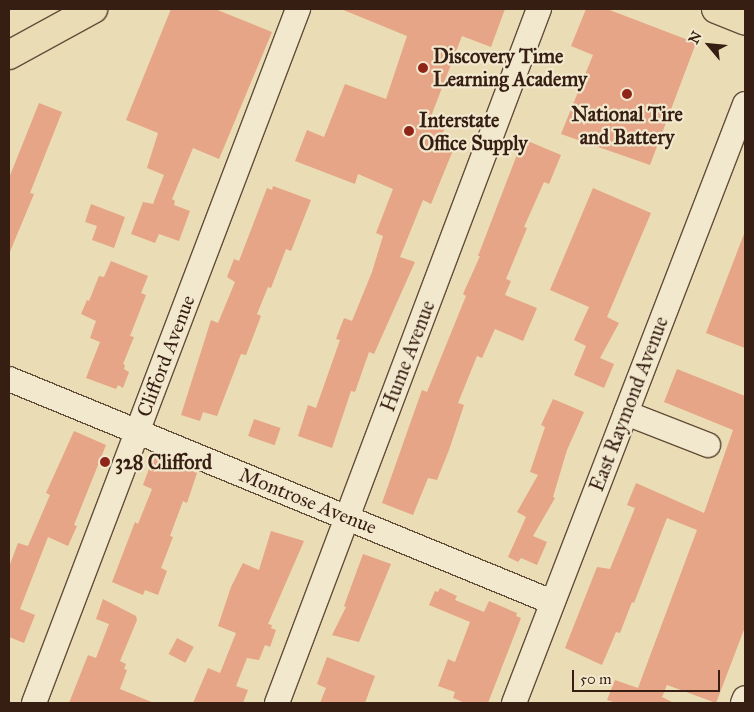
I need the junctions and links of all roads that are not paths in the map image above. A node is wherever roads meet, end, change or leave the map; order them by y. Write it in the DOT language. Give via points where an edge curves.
graph roads {
  1 [pos="93,9"];
  2 [pos="298,9"];
  3 [pos="539,9"];
  4 [pos="716,9"];
  5 [pos="745,21"];
  6 [pos="9,55"];
  7 [pos="745,104"];
  8 [pos="9,379"];
  9 [pos="626,413"];
  10 [pos="136,432"];
  11 [pos="708,445"];
  12 [pos="348,517"];
  13 [pos="552,602"];
  14 [pos="745,698"];
  15 [pos="34,703"];
  16 [pos="277,703"];
  17 [pos="514,703"];
  18 [pos="743,703"];
  1 -- 6 [label="main road"];
  2 -- 10 [label="street, Clifford Avenue"];
  3 -- 12 [label="street, Hume Avenue"];
  4 -- 5 [label="main road"];
  7 -- 9 [label="street, East Raymond Avenue"];
  8 -- 10 [label="street, Montrose Avenue"];
  9 -- 11 [label="street"];
  9 -- 13 [label="street, East Raymond Avenue"];
  10 -- 12 [label="street, Montrose Avenue"];
  10 -- 15 [label="street, Clifford Avenue"];
  12 -- 13 [label="street, Montrose Avenue"];
  12 -- 16 [label="street, Hume Avenue"];
  13 -- 17 [label="street, East Raymond Avenue"];
  14 -- 18 [label="street"];
}
